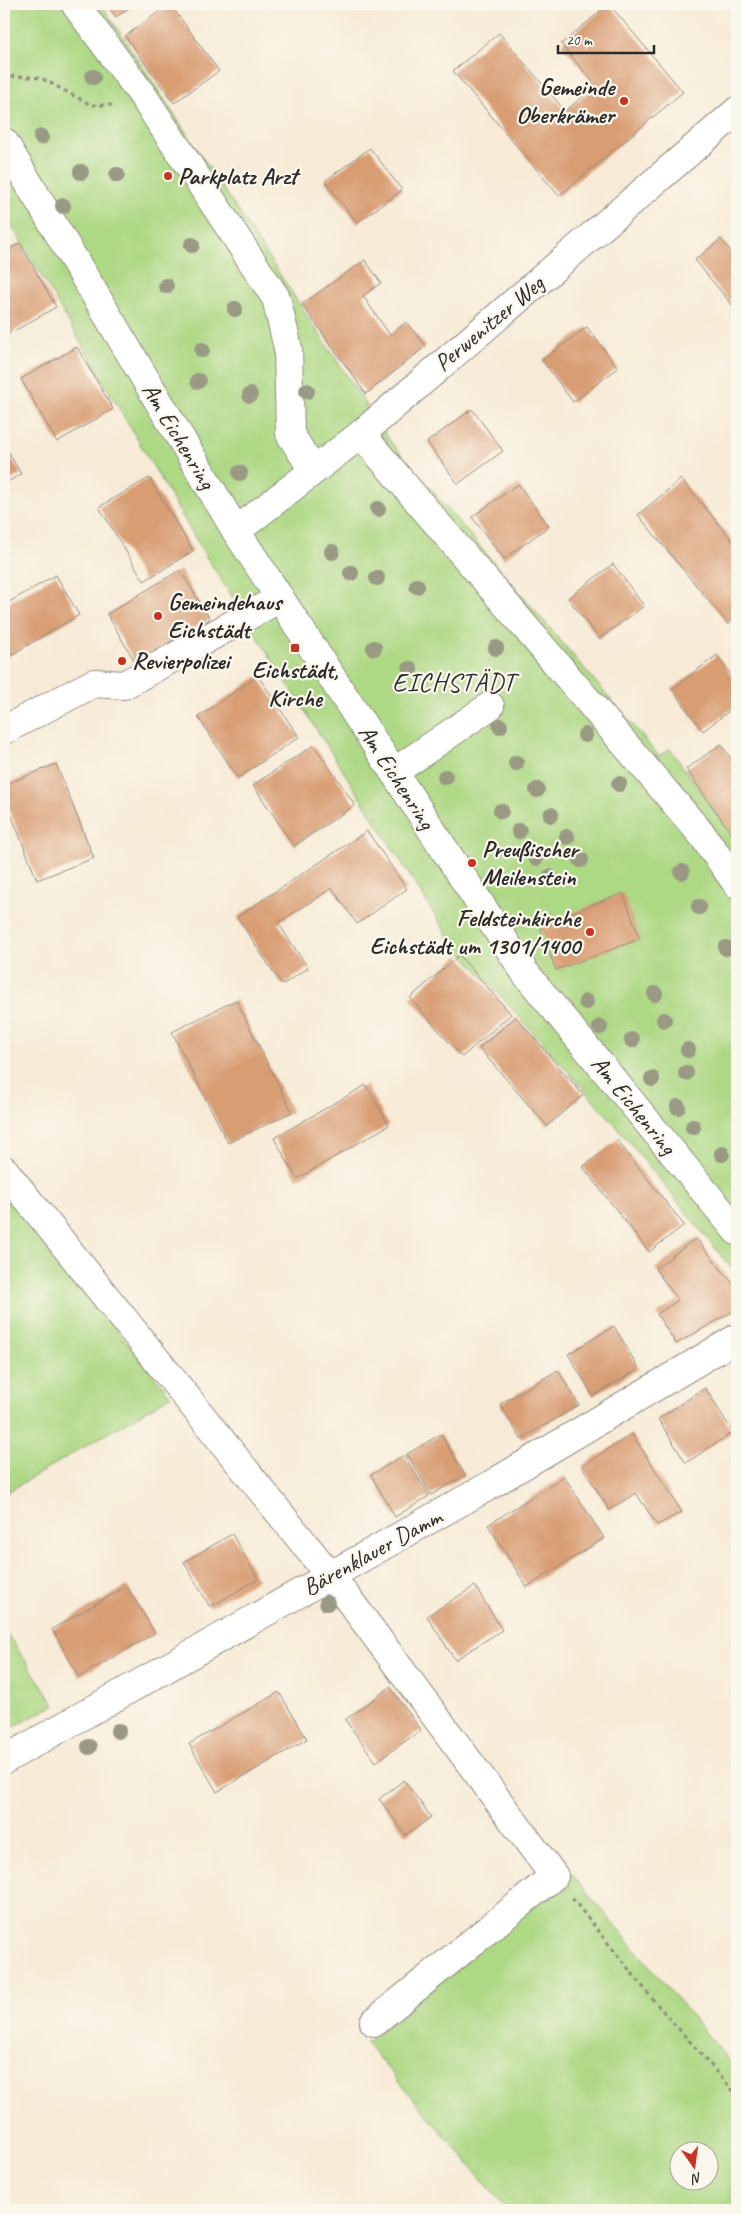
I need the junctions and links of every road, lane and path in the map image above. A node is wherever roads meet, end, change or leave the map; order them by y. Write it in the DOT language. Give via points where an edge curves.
graph roads {
  1 [pos="75,4"];
  2 [pos="4,80"];
  3 [pos="143,96"];
  4 [pos="737,111"];
  5 [pos="4,142"];
  6 [pos="361,434"];
  7 [pos="313,470"];
  8 [pos="236,531"];
  9 [pos="280,598"];
  10 [pos="490,706"];
  11 [pos="6,729"];
  12 [pos="394,772"];
  13 [pos="737,884"];
  14 [pos="4,1170"];
  15 [pos="737,1231"];
  16 [pos="737,1338"];
  17 [pos="330,1576"];
  18 [pos="4,1760"];
  19 [pos="554,1876"];
  20 [pos="374,2022"];
  21 [pos="737,2095"];
  1 -- 3 [label="street"];
  2 -- 3 [label="path" via="13,76 41,78 91,105 117,106"];
  3 -- 7 [label="street" via="276,298 288,348 290,434"];
  4 -- 6 [label="street, Perwenitzer Weg"];
  5 -- 8 [label="street, Am Eichenring"];
  6 -- 7 [label="street, Perwenitzer Weg"];
  6 -- 13 [label="street" via="697,829"];
  7 -- 8 [label="street, Perwenitzer Weg"];
  8 -- 9 [label="street, Am Eichenring"];
  9 -- 11 [label="street" via="124,685 94,683"];
  9 -- 12 [label="street, Am Eichenring"];
  10 -- 12 [label="street"];
  12 -- 15 [label="street, Am Eichenring" via="526,974"];
  14 -- 17 [label="street"];
  16 -- 17 [label="street, Bärenklauer Damm"];
  17 -- 18 [label="street, Bärenklauer Damm"];
  17 -- 19 [label="street"];
  19 -- 20 [label="street"];
  19 -- 21 [label="path" via="655,2002"];
}
